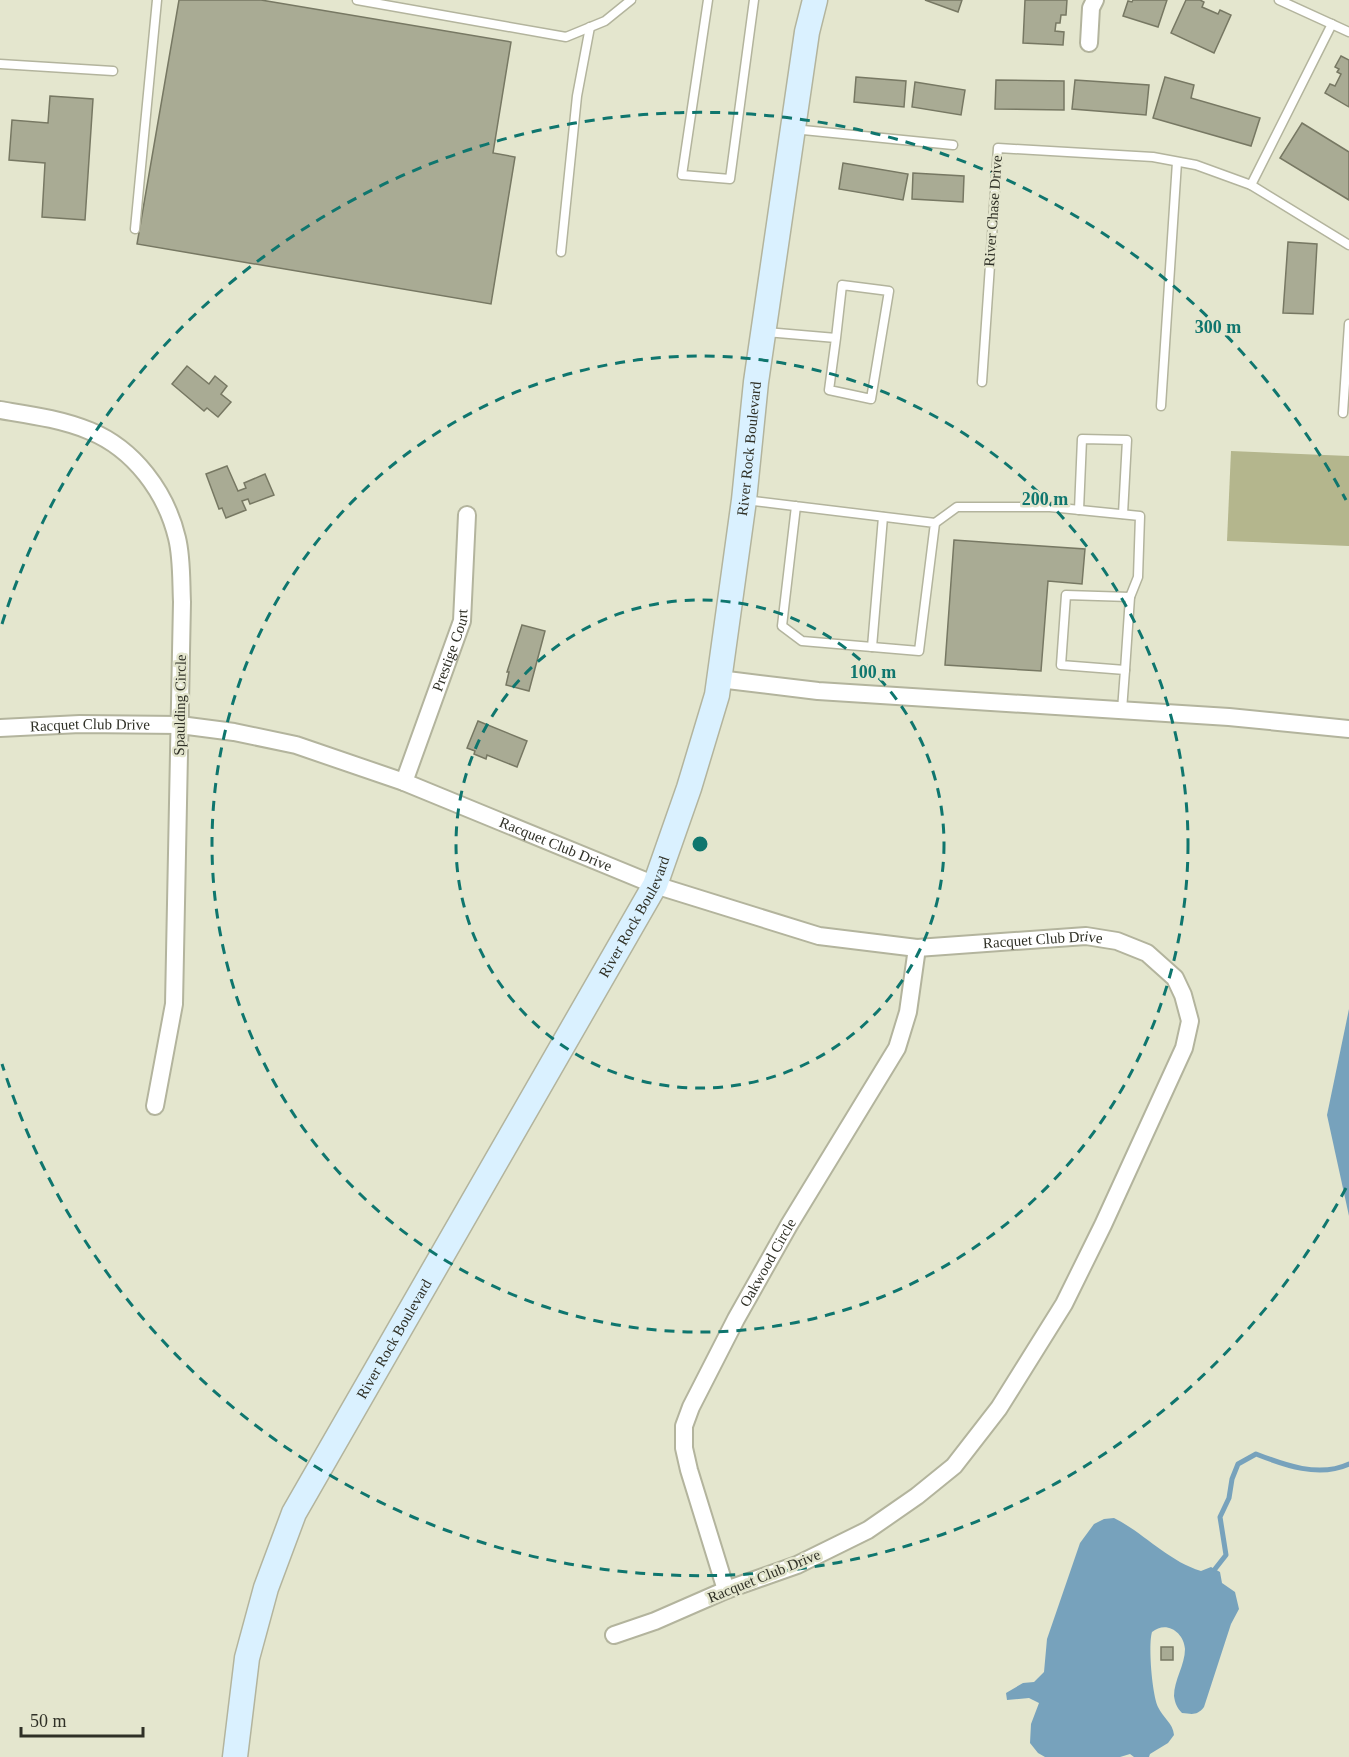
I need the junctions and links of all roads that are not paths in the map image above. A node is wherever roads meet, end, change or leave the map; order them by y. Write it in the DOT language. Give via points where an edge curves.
graph roads {
  1 [pos="157,0"];
  2 [pos="357,0"];
  3 [pos="631,0"];
  4 [pos="708,0"];
  5 [pos="754,0"];
  6 [pos="815,0"];
  7 [pos="1095,0"];
  8 [pos="1279,0"];
  9 [pos="1332,24"];
  10 [pos="590,27"];
  11 [pos="1349,32"];
  12 [pos="1089,42"];
  13 [pos="0,64"];
  14 [pos="112,71"];
  15 [pos="793,129"];
  16 [pos="953,145"];
  17 [pos="1177,162"];
  18 [pos="1251,185"];
  19 [pos="135,229"];
  20 [pos="1349,245"];
  21 [pos="561,252"];
  22 [pos="1349,324"];
  23 [pos="763,331"];
  24 [pos="836,338"];
  25 [pos="982,382"];
  26 [pos="1161,406"];
  27 [pos="0,410"];
  28 [pos="1343,413"];
  29 [pos="744,500"];
  30 [pos="796,506"];
  31 [pos="1079,510"];
  32 [pos="1123,514"];
  33 [pos="467,515"];
  34 [pos="883,517"];
  35 [pos="935,523"];
  36 [pos="1130,597"];
  37 [pos="872,647"];
  38 [pos="1125,670"];
  39 [pos="719,679"];
  40 [pos="1122,710"];
  41 [pos="180,725"];
  42 [pos="0,728"];
  43 [pos="1345,728"];
  44 [pos="404,782"];
  45 [pos="655,885"];
  46 [pos="917,948"];
  47 [pos="155,1106"];
  48 [pos="726,1590"];
  49 [pos="614,1635"];
  50 [pos="235,1757"];
  1 -- 19 [label="lane"];
  2 -- 10 [label="lane" via="566,37"];
  3 -- 10 [label="lane" via="605,21"];
  4 -- 5 [label="lane" via="682,175 729,179"];
  6 -- 15 [label="street, River Rock Boulevard"];
  7 -- 12 [label="street"];
  8 -- 9 [label="lane"];
  9 -- 11 [label="lane"];
  9 -- 18 [label="lane"];
  10 -- 21 [label="lane" via="577,96"];
  13 -- 14 [label="lane"];
  15 -- 16 [label="lane"];
  15 -- 23 [label="street, River Rock Boulevard"];
  17 -- 18 [label="lane, River Chase Drive"];
  17 -- 25 [label="lane, River Chase Drive" via="1154,157 998,147"];
  17 -- 26 [label="lane"];
  18 -- 20 [label="lane, River Chase Drive"];
  22 -- 28 [label="lane"];
  23 -- 24 [label="lane"];
  23 -- 29 [label="street, River Rock Boulevard"];
  24 -- 24 [label="lane" via="842,285 889,291 871,399 829,390"];
  27 -- 41 [label="street, Spaulding Circle" via="53,419 91,431 123,451 158,491 178,540 182,602"];
  29 -- 30 [label="lane"];
  29 -- 39 [label="street, River Rock Boulevard"];
  30 -- 34 [label="lane"];
  30 -- 37 [label="lane" via="782,626 802,641"];
  31 -- 32 [label="lane"];
  31 -- 32 [label="lane" via="1082,439 1127,440"];
  31 -- 35 [label="lane" via="957,507"];
  32 -- 36 [label="lane" via="1140,516 1138,577"];
  33 -- 44 [label="street, Prestige Court" via="462,621"];
  34 -- 35 [label="lane"];
  34 -- 37 [label="lane"];
  35 -- 37 [label="lane" via="919,651"];
  36 -- 38 [label="lane"];
  36 -- 38 [label="lane" via="1065,595 1061,665"];
  38 -- 40 [label="lane"];
  39 -- 40 [label="street" via="818,691"];
  39 -- 45 [label="street, River Rock Boulevard" via="689,788"];
  40 -- 43 [label="street"];
  41 -- 42 [label="street, Racquet Club Drive"];
  41 -- 44 [label="street, Racquet Club Drive" via="296,745"];
  41 -- 47 [label="street, Spaulding Circle" via="174,1004"];
  44 -- 45 [label="street, Racquet Club Drive"];
  45 -- 46 [label="street, Racquet Club Drive" via="819,936"];
  45 -- 50 [label="street, River Rock Boulevard" via="294,1513 266,1588 247,1659"];
  46 -- 48 [label="street, Oakwood Circle" via="908,1011 897,1048 754,1287 684,1426 689,1470"];
  46 -- 48 [label="street, Racquet Club Drive" via="1086,936 1117,941 1147,953 1175,978 1190,1021 1184,1048 1064,1304 999,1408 954,1466 868,1530 797,1565"];
  48 -- 49 [label="street, Racquet Club Drive"];
}
